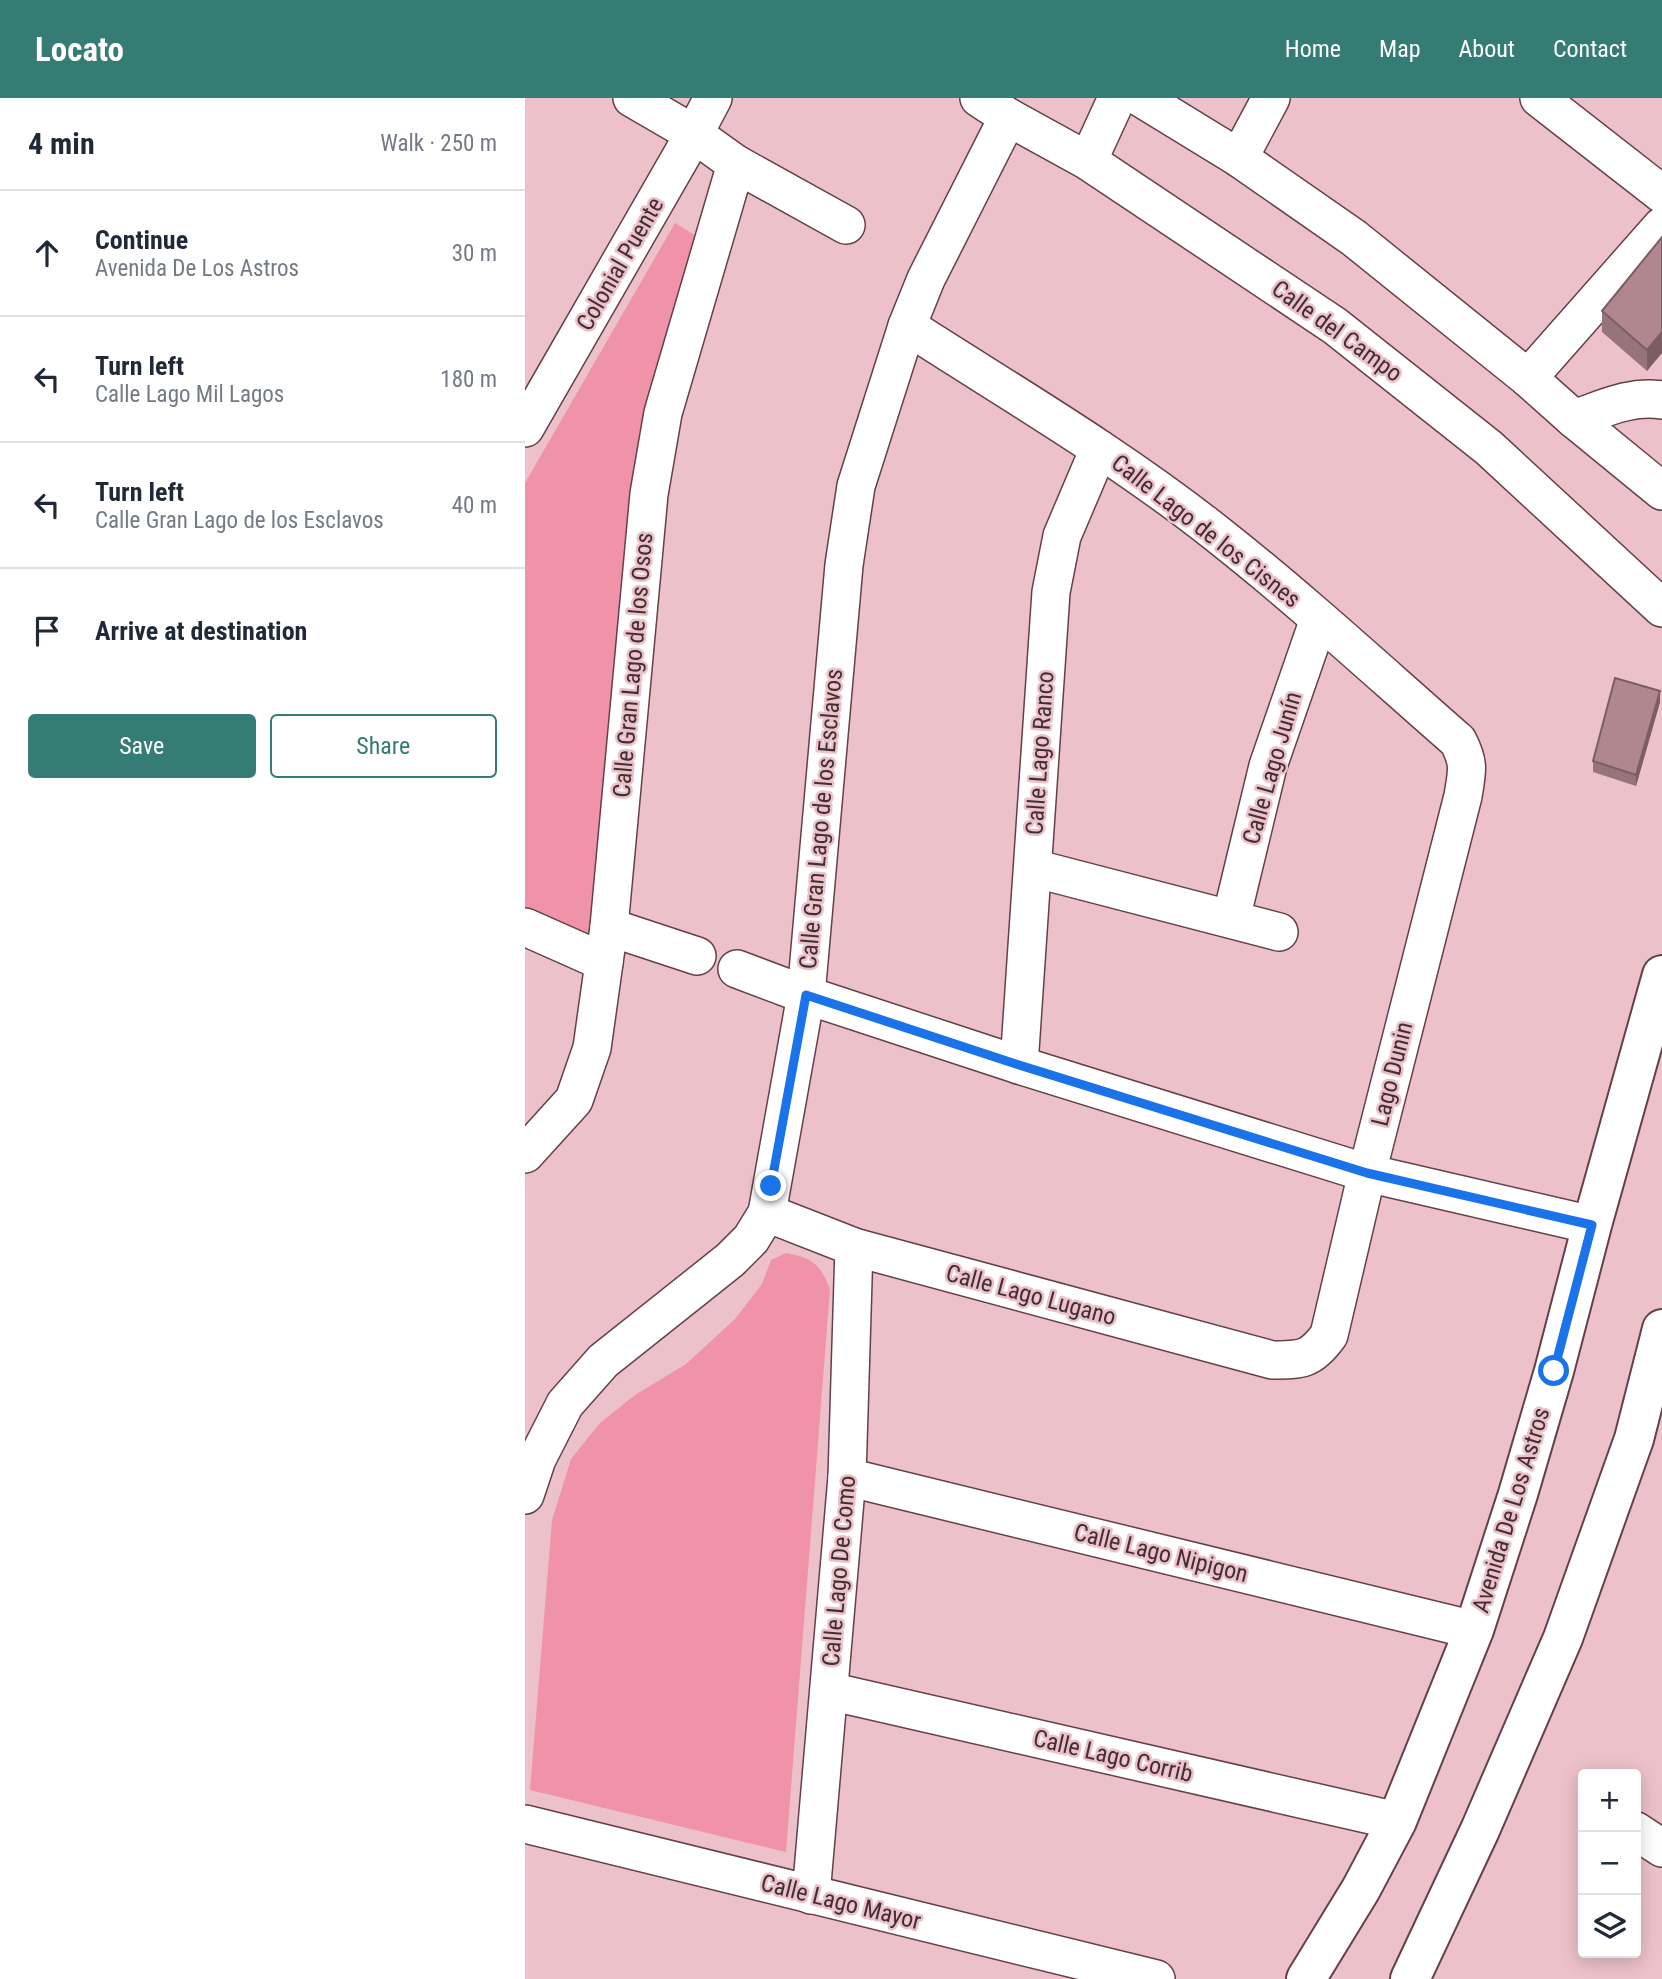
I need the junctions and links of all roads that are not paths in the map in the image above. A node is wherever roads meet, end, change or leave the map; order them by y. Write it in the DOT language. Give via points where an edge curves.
graph roads {
  1 [pos="632,98"];
  2 [pos="713,98"];
  3 [pos="1117,98"];
  4 [pos="1141,98"];
  5 [pos="1271,98"];
  6 [pos="1539,98"];
  7 [pos="993,107"];
  8 [pos="694,134"];
  9 [pos="1239,158"];
  10 [pos="1088,160"];
  11 [pos="736,164"];
  12 [pos="1662,194"];
  13 [pos="846,225"];
  14 [pos="1662,226"];
  15 [pos="907,326"];
  16 [pos="1528,378"];
  17 [pos="1662,400"];
  18 [pos="1574,419"];
  19 [pos="525,428"];
  20 [pos="1100,449"];
  21 [pos="1659,481"];
  22 [pos="1662,608"];
  23 [pos="1319,619"];
  24 [pos="1467,774"];
  25 [pos="1033,868"];
  26 [pos="1230,919"];
  27 [pos="525,927"];
  28 [pos="1279,932"];
  29 [pos="607,945"];
  30 [pos="697,956"];
  31 [pos="737,969"];
  32 [pos="1662,975"];
  33 [pos="806,995"];
  34 [pos="1019,1065"];
  35 [pos="526,1153"];
  36 [pos="1367,1173"];
  37 [pos="767,1213"];
  38 [pos="1592,1225"];
  39 [pos="854,1247"];
  40 [pos="1662,1329"];
  41 [pos="1299,1360"];
  42 [pos="847,1477"];
  43 [pos="525,1495"];
  44 [pos="1474,1630"];
  45 [pos="829,1691"];
  46 [pos="1397,1821"];
  47 [pos="525,1824"];
  48 [pos="1641,1835"];
  49 [pos="1662,1847"];
  50 [pos="811,1895"];
  51 [pos="1156,1979"];
  52 [pos="1306,1979"];
  53 [pos="1409,1979"];
  1 -- 8 [label="street"];
  2 -- 8 [label="street, Colonial Puente"];
  3 -- 10 [label="street"];
  4 -- 9 [label="street"];
  5 -- 9 [label="street"];
  6 -- 12 [label="street"];
  7 -- 10 [label="street, Calle del Campo"];
  7 -- 15 [label="street, Calle Gran Lago de los Esclavos"];
  8 -- 11 [label="street"];
  8 -- 19 [label="street, Colonial Puente"];
  9 -- 16 [label="street" via="1354,238"];
  10 -- 22 [label="street, Calle del Campo" via="1335,326 1489,448"];
  11 -- 13 [label="street"];
  11 -- 29 [label="street, Calle Gran Lago de los Osos" via="663,413 649,494"];
  14 -- 16 [label="street"];
  15 -- 20 [label="street, Calle Lago de los Cisnes"];
  15 -- 33 [label="street, Calle Gran Lago de los Esclavos" via="856,485 844,565"];
  16 -- 18 [label="street"];
  17 -- 18 [label="street" via="1627,401"];
  18 -- 21 [label="street"];
  20 -- 23 [label="street, Calle Lago de los Cisnes" via="1216,532"];
  20 -- 25 [label="street, Calle Lago Ranco" via="1062,537 1051,592"];
  23 -- 24 [label="street, Calle Lago de los Cisnes" via="1458,741 1466,757"];
  23 -- 26 [label="street, Calle Lago Junín" via="1268,766"];
  24 -- 36 [label="street, Lago Dunin"];
  25 -- 26 [label="street"];
  25 -- 34 [label="street, Calle Lago Ranco"];
  26 -- 28 [label="street"];
  27 -- 29 [label="street"];
  29 -- 30 [label="street"];
  29 -- 35 [label="street, Calle Gran Lago de los Osos" via="592,1048 574,1100"];
  31 -- 33 [label="street"];
  32 -- 38 [label="main road, Avenida De Los Astros"];
  33 -- 34 [label="street"];
  33 -- 37 [label="street, Calle Gran Lago de los Esclavos"];
  34 -- 36 [label="street"];
  36 -- 38 [label="street"];
  36 -- 41 [label="street, Lago Dunin" via="1329,1335 1318,1350"];
  37 -- 39 [label="street, Calle Lago Lugano"];
  37 -- 43 [label="street, Calle Gran Lago de los Esclavos" via="751,1240 730,1260 603,1360 565,1404 537,1459"];
  38 -- 44 [label="main road, Avenida De Los Astros" via="1554,1371"];
  39 -- 41 [label="street, Calle Lago Lugano" via="1272,1360"];
  39 -- 42 [label="street, Calle Lago De Como"];
  40 -- 53 [label="main road" via="1634,1439 1563,1638 1481,1830"];
  42 -- 44 [label="street, Calle Lago Nipigon"];
  42 -- 45 [label="street, Calle Lago De Como"];
  44 -- 46 [label="main road, Avenida De Los Astros"];
  45 -- 46 [label="street, Calle Lago Corrib"];
  45 -- 50 [label="street, Calle Lago De Como"];
  46 -- 52 [label="main road, Avenida De Los Astros"];
  47 -- 50 [label="street, Calle Lago Mayor"];
  48 -- 49 [label="street"];
  50 -- 51 [label="street, Calle Lago Mayor"];
}
